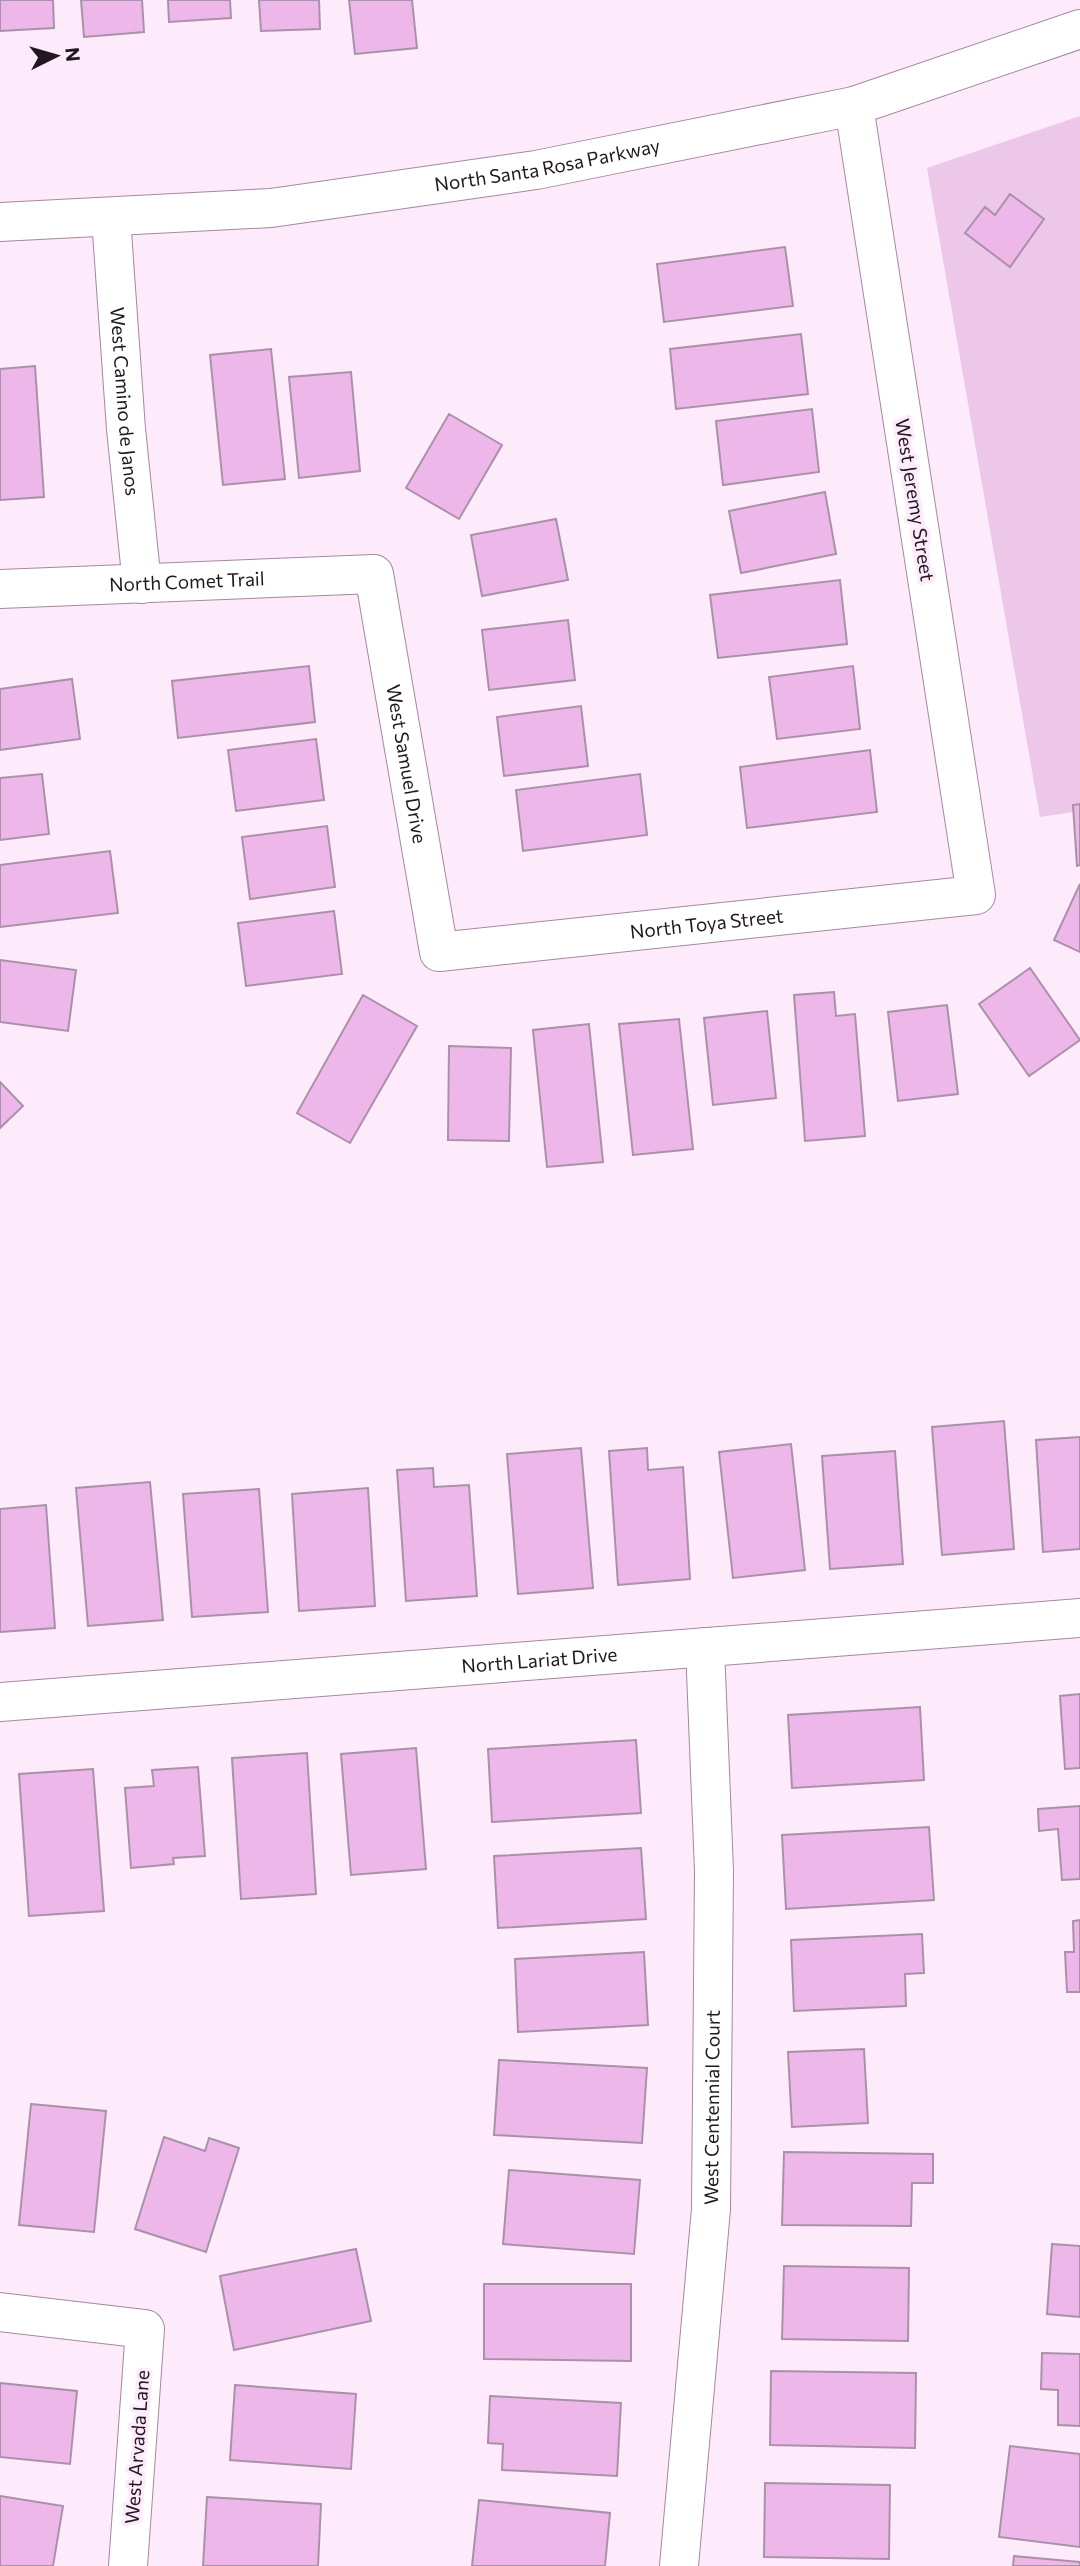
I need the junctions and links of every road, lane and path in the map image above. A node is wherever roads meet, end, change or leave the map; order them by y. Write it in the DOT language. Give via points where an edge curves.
graph roads {
  1 [pos="1080,29"];
  2 [pos="854,106"];
  3 [pos="111,218"];
  4 [pos="0,222"];
  5 [pos="374,574"];
  6 [pos="142,583"];
  7 [pos="0,589"];
  8 [pos="976,895"];
  9 [pos="439,952"];
  10 [pos="1080,1618"];
  11 [pos="705,1647"];
  12 [pos="0,1703"];
  13 [pos="0,2312"];
  14 [pos="128,2566"];
  15 [pos="679,2566"];
  1 -- 2 [label="street, North Santa Rosa Parkway"];
  2 -- 3 [label="street, North Santa Rosa Parkway" via="536,170 271,208"];
  2 -- 8 [label="street, West Jeremy Street"];
  3 -- 4 [label="street, North Santa Rosa Parkway"];
  3 -- 6 [label="street, West Camino de Janos"];
  5 -- 6 [label="street, North Comet Trail"];
  5 -- 9 [label="street, West Samuel Drive"];
  6 -- 7 [label="street, North Comet Trail"];
  8 -- 9 [label="street, North Toya Street"];
  10 -- 11 [label="street, North Lariat Drive"];
  11 -- 12 [label="street, North Lariat Drive"];
  11 -- 15 [label="street, West Centennial Court" via="714,1871 711,2209"];
  13 -- 14 [label="street, West Arvada Lane" via="145,2329"];
}
